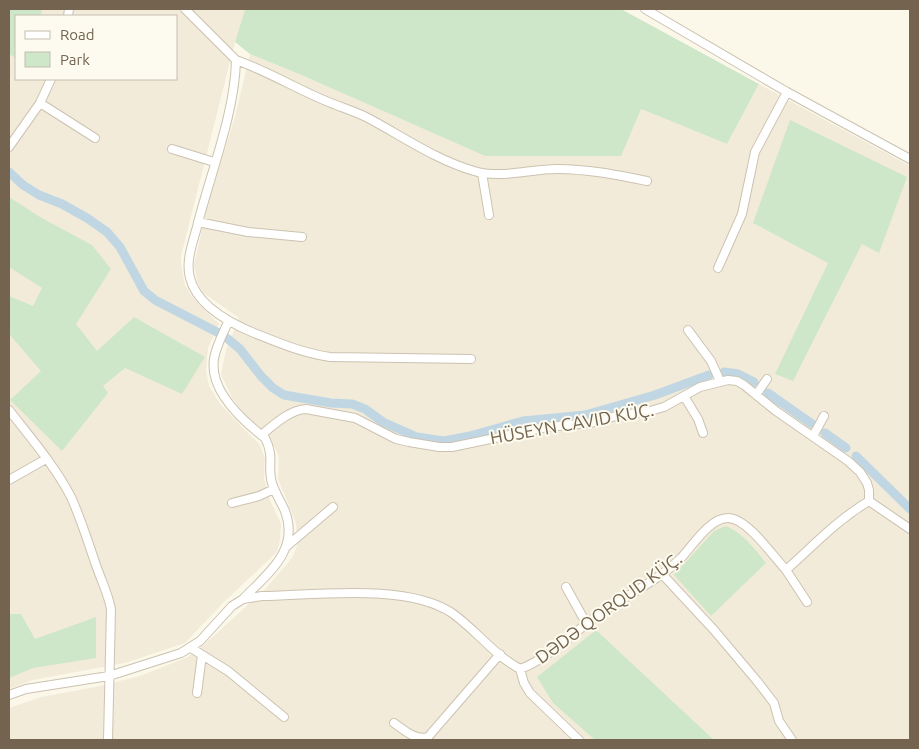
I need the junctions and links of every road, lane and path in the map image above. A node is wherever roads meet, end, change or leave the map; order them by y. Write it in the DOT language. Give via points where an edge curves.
graph roads {
  1 [pos="185,9"];
  2 [pos="644,9"];
  3 [pos="236,60"];
  4 [pos="51,80"];
  5 [pos="787,92"];
  6 [pos="40,103"];
  7 [pos="95,138"];
  8 [pos="9,147"];
  9 [pos="172,149"];
  10 [pos="910,159"];
  11 [pos="214,162"];
  12 [pos="482,173"];
  13 [pos="647,181"];
  14 [pos="489,215"];
  15 [pos="198,222"];
  16 [pos="302,237"];
  17 [pos="718,268"];
  18 [pos="228,322"];
  19 [pos="688,330"];
  20 [pos="471,359"];
  21 [pos="767,378"];
  22 [pos="720,381"];
  23 [pos="756,395"];
  24 [pos="684,396"];
  25 [pos="9,410"];
  26 [pos="824,416"];
  27 [pos="703,433"];
  28 [pos="261,436"];
  29 [pos="812,436"];
  30 [pos="46,459"];
  31 [pos="9,480"];
  32 [pos="274,489"];
  33 [pos="869,501"];
  34 [pos="232,503"];
  35 [pos="333,507"];
  36 [pos="910,529"];
  37 [pos="287,546"];
  38 [pos="786,570"];
  39 [pos="662,574"];
  40 [pos="566,587"];
  41 [pos="243,599"];
  42 [pos="808,602"];
  43 [pos="586,623"];
  44 [pos="191,648"];
  45 [pos="500,654"];
  46 [pos="202,655"];
  47 [pos="520,669"];
  48 [pos="109,676"];
  49 [pos="197,693"];
  50 [pos="9,695"];
  51 [pos="284,717"];
  52 [pos="394,724"];
  53 [pos="108,740"];
  54 [pos="579,740"];
  55 [pos="792,740"];
  1 -- 3 [label="street"];
  2 -- 5 [label="street"];
  3 -- 11 [label="street" via="229,111"];
  3 -- 12 [label="street" via="351,110 448,161"];
  4 -- 6 [label="street"];
  5 -- 10 [label="street"];
  5 -- 17 [label="street" via="756,152 742,214"];
  6 -- 7 [label="street"];
  6 -- 8 [label="street"];
  9 -- 11 [label="street"];
  11 -- 15 [label="street"];
  12 -- 13 [label="street" via="588,170"];
  12 -- 14 [label="street"];
  15 -- 16 [label="street" via="248,232"];
  15 -- 18 [label="street" via="190,258 190,279 203,300"];
  18 -- 20 [label="street" via="308,353 330,357"];
  18 -- 28 [label="street" via="214,360 219,386 234,409"];
  19 -- 22 [label="street" via="711,361"];
  21 -- 23 [label="street"];
  22 -- 23 [label="street" via="737,381"];
  22 -- 24 [label="street, HÜSEYN CAVID KÜÇ."];
  23 -- 29 [label="street"];
  24 -- 27 [label="street"];
  24 -- 28 [label="street, HÜSEYN CAVID KÜÇ." via="650,411 452,446 438,447 396,439 355,418 306,409 287,415"];
  25 -- 30 [label="street"];
  26 -- 29 [label="street"];
  28 -- 32 [label="street" via="272,454"];
  29 -- 33 [label="street" via="860,472 867,483"];
  30 -- 31 [label="street"];
  30 -- 48 [label="street" via="70,496 83,524 108,593 111,609"];
  32 -- 34 [label="street"];
  32 -- 37 [label="street" via="288,523"];
  33 -- 36 [label="street"];
  33 -- 38 [label="street" via="845,516"];
  35 -- 37 [label="street"];
  37 -- 41 [label="street" via="278,563"];
  38 -- 39 [label="street, DƏDƏ QORQUD KÜÇ." via="750,530 729,518 707,528 690,549"];
  38 -- 42 [label="street"];
  39 -- 43 [label="street, DƏDƏ QORQUD KÜÇ."];
  39 -- 55 [label="street" via="757,681 774,703"];
  40 -- 43 [label="street"];
  41 -- 44 [label="street, DƏDƏ QORQUD KÜÇ." via="223,614"];
  41 -- 45 [label="street, DƏDƏ QORQUD KÜÇ." via="378,593 411,597 431,602 452,613"];
  43 -- 47 [label="street, DƏDƏ QORQUD KÜÇ."];
  44 -- 46 [label="street"];
  44 -- 48 [label="street, DƏDƏ QORQUD KÜÇ."];
  45 -- 47 [label="street, DƏDƏ QORQUD KÜÇ."];
  45 -- 52 [label="street" via="428,737 414,736"];
  46 -- 49 [label="street"];
  46 -- 51 [label="street" via="254,691"];
  47 -- 54 [label="street" via="530,693"];
  48 -- 50 [label="street, DƏDƏ QORQUD KÜÇ." via="26,689"];
  48 -- 53 [label="street"];
}
